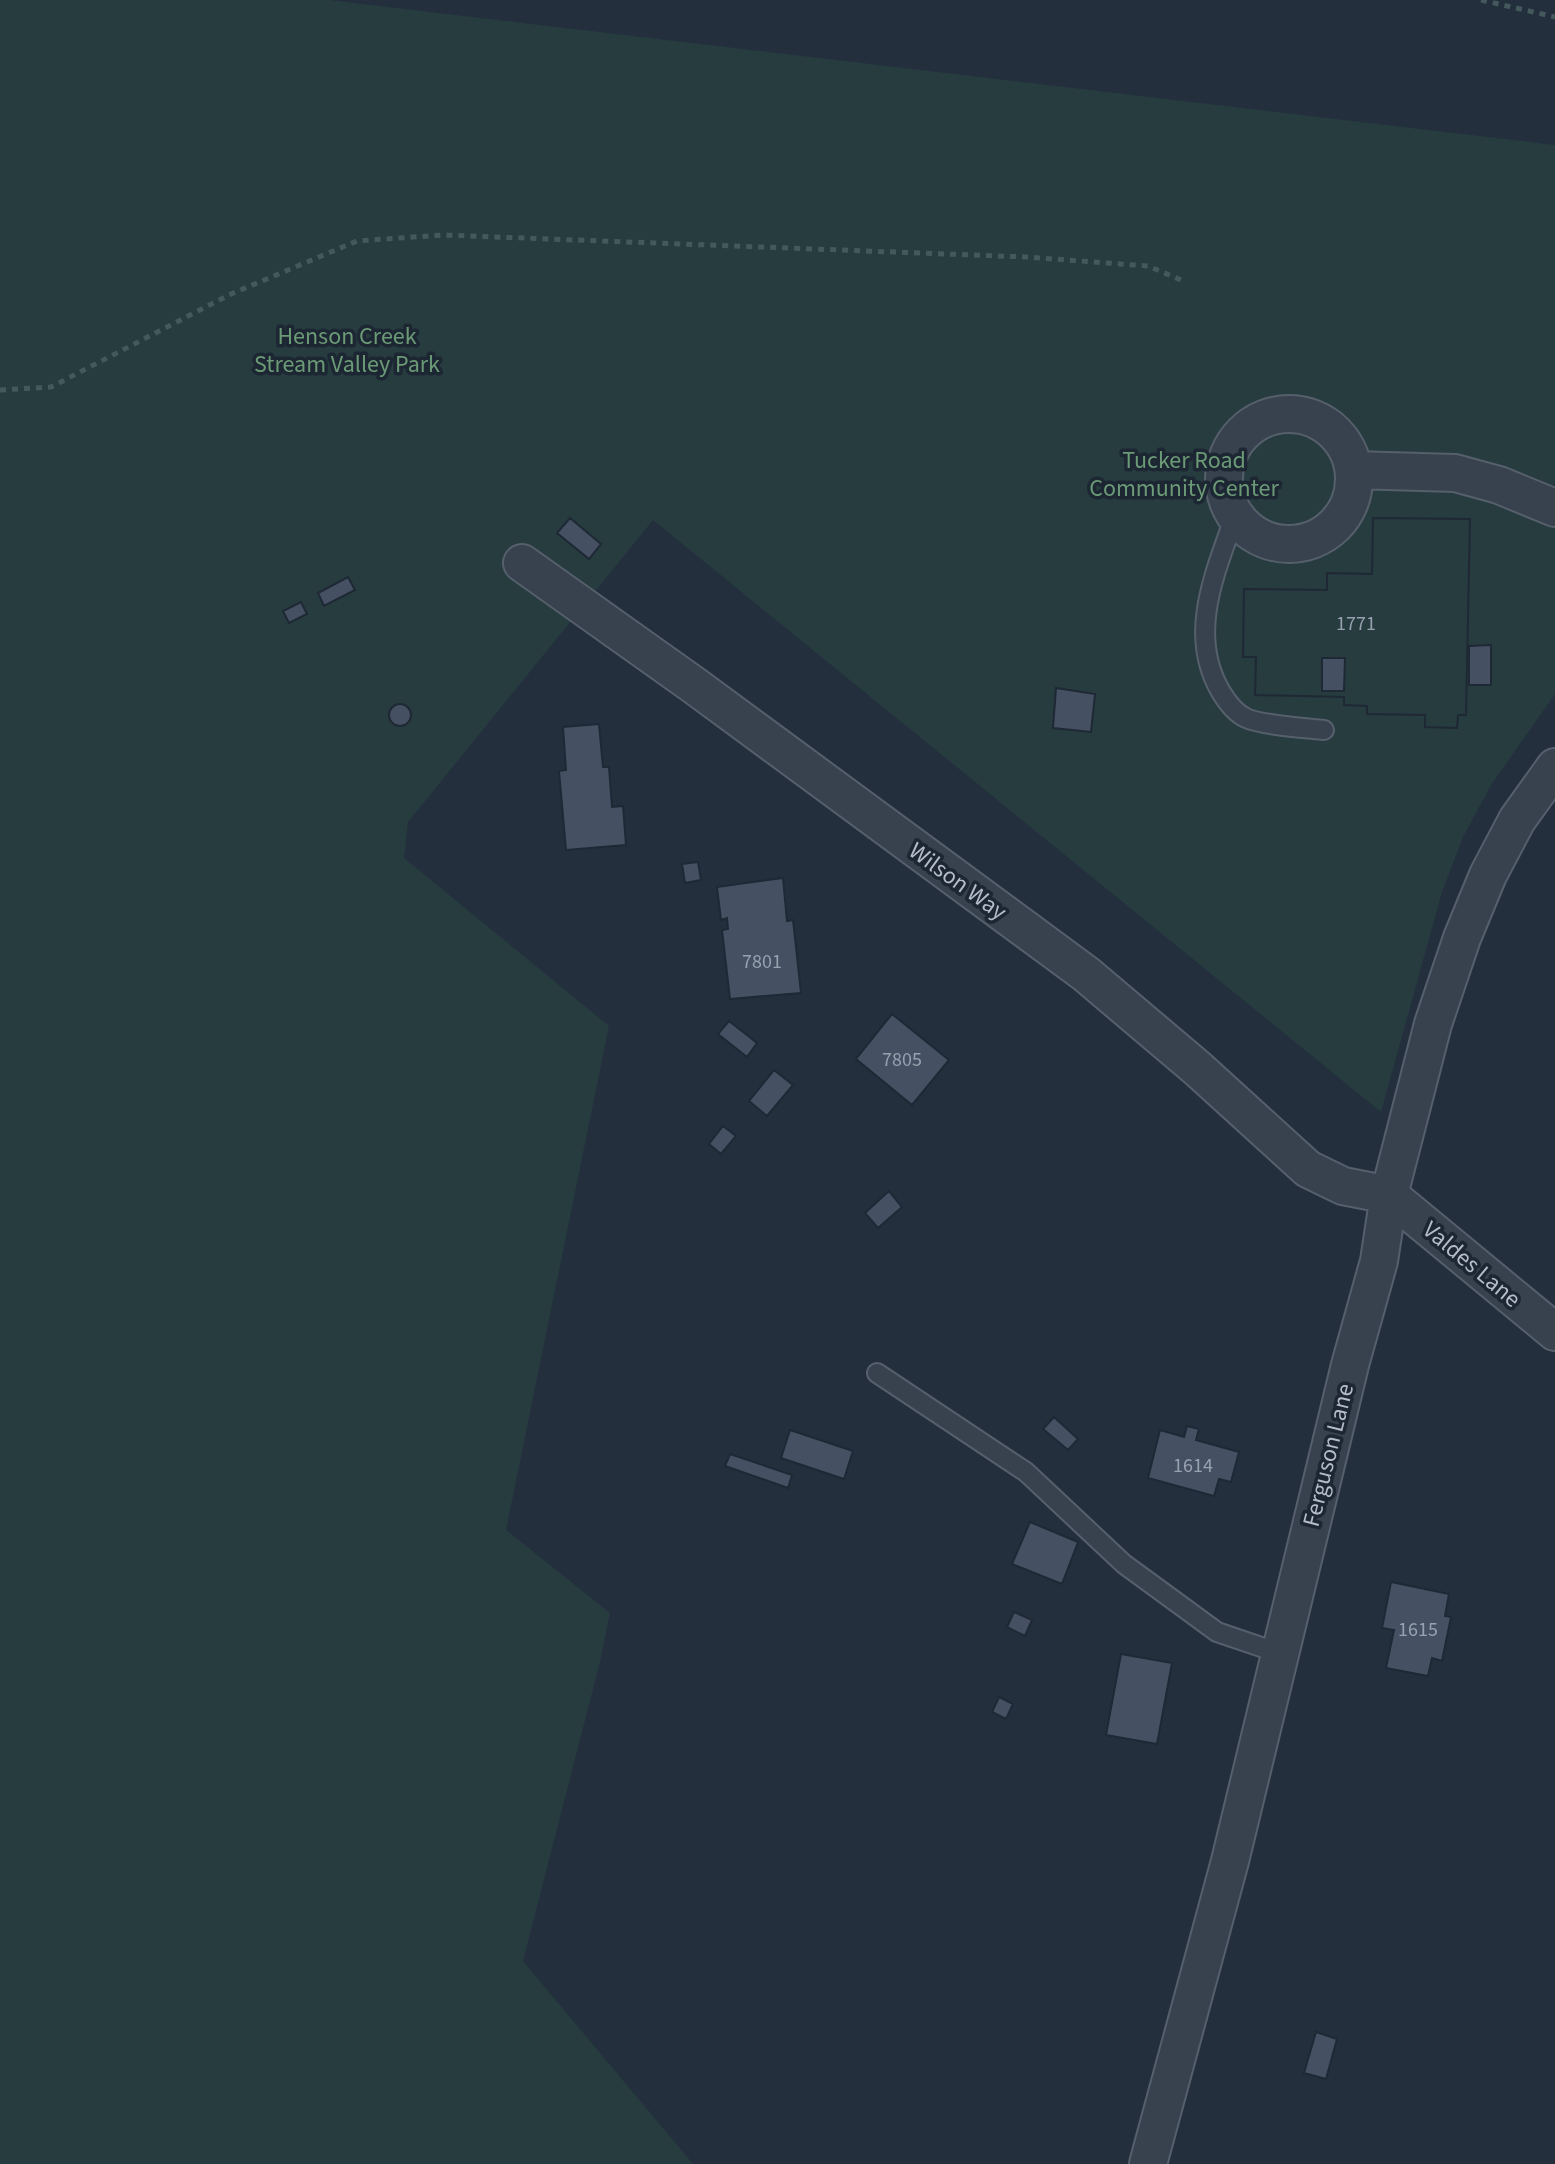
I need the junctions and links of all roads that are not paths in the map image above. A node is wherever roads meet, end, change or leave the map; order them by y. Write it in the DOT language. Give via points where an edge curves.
graph roads {
  1 [pos="1354,470"];
  2 [pos="1555,508"];
  3 [pos="1235,516"];
  4 [pos="522,563"];
  5 [pos="1324,730"];
  6 [pos="1555,767"];
  7 [pos="1389,1195"];
  8 [pos="1555,1332"];
  9 [pos="877,1373"];
  10 [pos="1279,1653"];
  11 [pos="1148,2164"];
  1 -- 2 [label="street" via="1455,473"];
  1 -- 3 [label="street" via="1345,512 1313,540 1270,542"];
  1 -- 3 [label="street" via="1347,449 1316,420 1295,414 1260,419 1238,438 1228,456 1225,495"];
  3 -- 5 [label="lane" via="1204,620 1208,666 1228,703 1247,719"];
  4 -- 7 [label="street, Wilson Way" via="1086,974 1308,1169 1343,1186"];
  6 -- 7 [label="street, Ferguson Lane" via="1517,820 1462,938 1433,1024"];
  7 -- 8 [label="street, Valdes Lane"];
  7 -- 10 [label="street, Ferguson Lane" via="1379,1261"];
  9 -- 10 [label="lane" via="1026,1472 1124,1564 1217,1632"];
  10 -- 11 [label="street, Ferguson Lane" via="1230,1861"];
}
